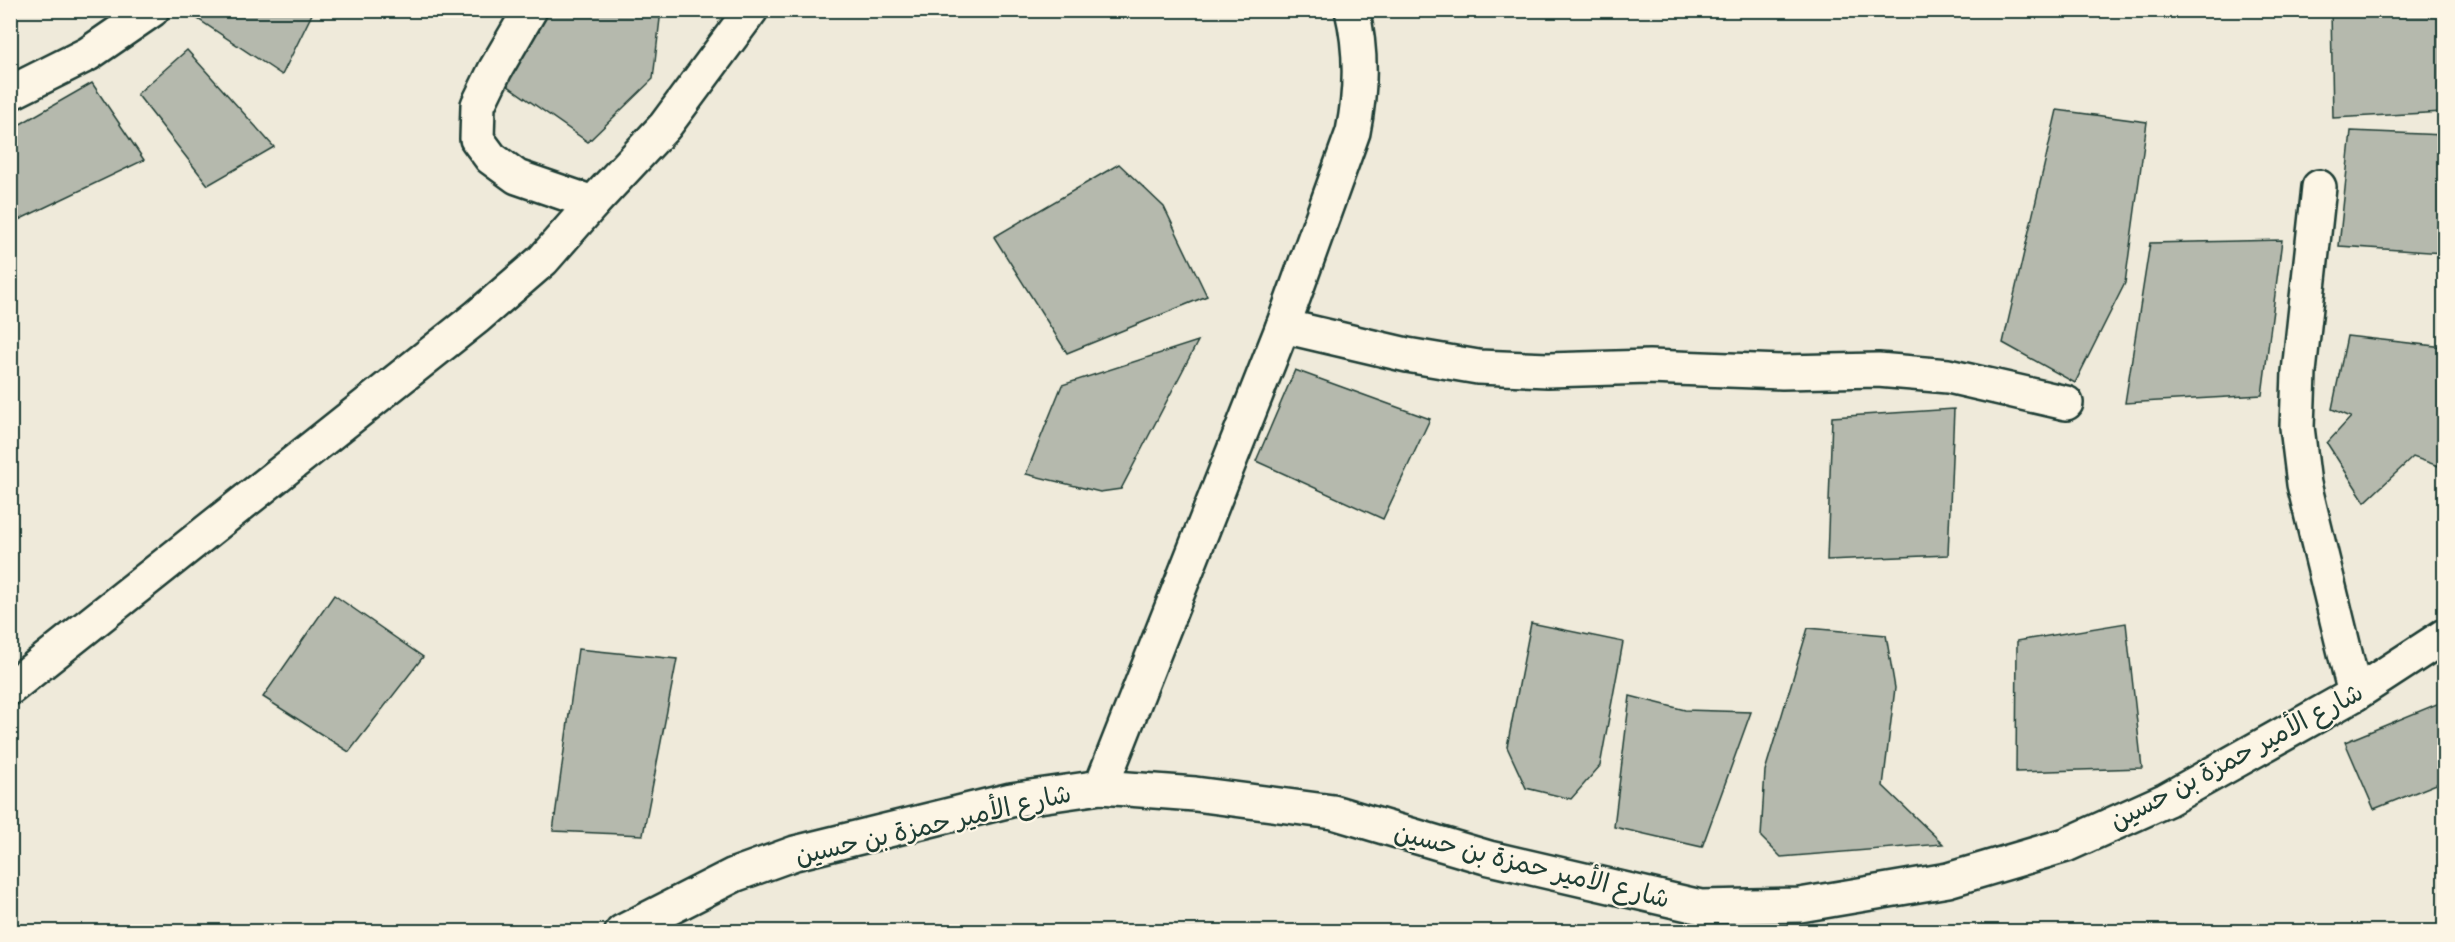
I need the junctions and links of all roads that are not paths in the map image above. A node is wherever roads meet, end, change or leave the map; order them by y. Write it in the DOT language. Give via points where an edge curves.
graph roads {
  1 [pos="152,10"];
  2 [pos="530,10"];
  3 [pos="751,10"];
  4 [pos="1352,10"];
  5 [pos="10,93"];
  6 [pos="2319,187"];
  7 [pos="593,203"];
  8 [pos="1283,326"];
  9 [pos="2066,403"];
  10 [pos="2445,636"];
  11 [pos="10,688"];
  12 [pos="2355,694"];
  13 [pos="1101,787"];
  14 [pos="1707,919"];
  15 [pos="622,932"];
  1 -- 5 [label="street" via="88,54"];
  2 -- 7 [label="street" via="478,105 477,139 491,158 517,177"];
  3 -- 7 [label="street" via="665,126"];
  4 -- 8 [label="street" via="1360,69 1353,132"];
  6 -- 12 [label="street" via="2299,372 2297,427 2304,484"];
  7 -- 11 [label="street" via="543,260 477,317"];
  8 -- 9 [label="street" via="1407,356 1478,367 1878,370 1947,376"];
  8 -- 13 [label="street"];
  10 -- 12 [label="street, شارع الأمير حمزة بن حسين"];
  12 -- 14 [label="street, شارع الأمير حمزة بن حسين" via="2166,800 2066,845 1948,880"];
  13 -- 14 [label="street, شارع الأمير حمزة بن حسين" via="1195,794 1333,812"];
  13 -- 15 [label="street, شارع الأمير حمزة بن حسين" via="1011,800 795,854 734,875"];
}
